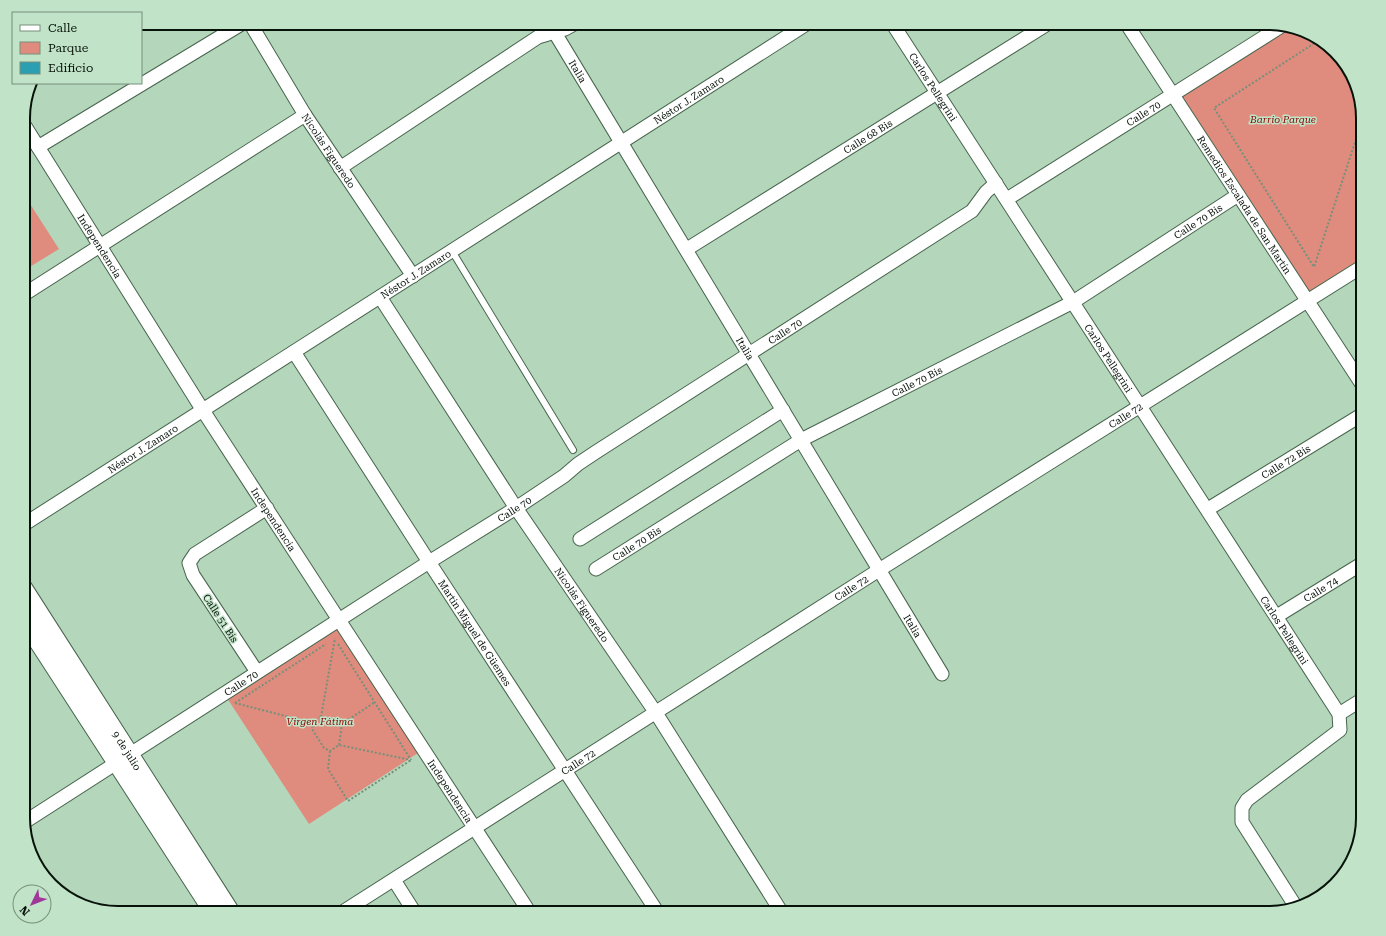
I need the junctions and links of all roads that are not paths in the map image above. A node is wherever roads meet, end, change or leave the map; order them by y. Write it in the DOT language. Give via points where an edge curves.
graph roads {
  1 [pos="231,30"];
  2 [pos="254,30"];
  3 [pos="549,30"];
  4 [pos="553,30"];
  5 [pos="797,30"];
  6 [pos="897,30"];
  7 [pos="1038,30"];
  8 [pos="1130,30"];
  9 [pos="1274,31"];
  10 [pos="938,93"];
  11 [pos="1172,95"];
  12 [pos="305,115"];
  13 [pos="30,134"];
  14 [pos="621,142"];
  15 [pos="38,147"];
  16 [pos="340,168"];
  17 [pos="996,183"];
  18 [pos="1238,195"];
  19 [pos="1007,200"];
  20 [pos="100,246"];
  21 [pos="687,250"];
  22 [pos="452,251"];
  23 [pos="1356,270"];
  24 [pos="413,276"];
  25 [pos="30,291"];
  26 [pos="380,297"];
  27 [pos="1307,301"];
  28 [pos="1073,302"];
  29 [pos="294,352"];
  30 [pos="749,354"];
  31 [pos="1356,375"];
  32 [pos="1141,406"];
  33 [pos="202,409"];
  34 [pos="783,410"];
  35 [pos="1356,418"];
  36 [pos="801,440"];
  37 [pos="573,450"];
  38 [pos="267,508"];
  39 [pos="516,508"];
  40 [pos="1208,509"];
  41 [pos="30,520"];
  42 [pos="580,539"];
  43 [pos="429,562"];
  44 [pos="1356,567"];
  45 [pos="596,569"];
  46 [pos="879,570"];
  47 [pos="30,600"];
  48 [pos="1277,616"];
  49 [pos="338,620"];
  50 [pos="30,628"];
  51 [pos="257,672"];
  52 [pos="942,674"];
  53 [pos="1356,703"];
  54 [pos="656,713"];
  55 [pos="1339,714"];
  56 [pos="124,758"];
  57 [pos="566,771"];
  58 [pos="30,818"];
  59 [pos="475,828"];
  60 [pos="394,880"];
  61 [pos="1293,902"];
  62 [pos="210,906"];
  63 [pos="226,906"];
  64 [pos="352,906"];
  65 [pos="411,906"];
  66 [pos="525,906"];
  67 [pos="653,906"];
  68 [pos="778,906"];
  1 -- 15 [label="street"];
  2 -- 12 [label="street, Nicolás Figueredo"];
  3 -- 16 [label="street"];
  4 -- 14 [label="street, Italia"];
  5 -- 14 [label="street, Néstor J. Zamaro"];
  6 -- 10 [label="street, Carlos Pellegrini"];
  7 -- 10 [label="street, Calle 68 Bis"];
  8 -- 11 [label="street, Remedios Escalada de San Martín"];
  9 -- 11 [label="street, Calle 70"];
  10 -- 17 [label="street, Carlos Pellegrini"];
  10 -- 21 [label="street, Calle 68 Bis"];
  11 -- 18 [label="street, Remedios Escalada de San Martín"];
  11 -- 19 [label="street, Calle 70"];
  12 -- 16 [label="street, Nicolás Figueredo"];
  12 -- 20 [label="street"];
  13 -- 15 [label="street, Independencia"];
  14 -- 21 [label="street, Italia"];
  14 -- 22 [label="street, Néstor J. Zamaro"];
  15 -- 20 [label="street, Independencia"];
  16 -- 24 [label="street, Nicolás Figueredo"];
  17 -- 19 [label="street, Carlos Pellegrini"];
  17 -- 30 [label="street, Calle 70" via="972,212"];
  18 -- 27 [label="street, Remedios Escalada de San Martín"];
  18 -- 28 [label="street, Calle 70 Bis"];
  19 -- 28 [label="street, Carlos Pellegrini"];
  20 -- 25 [label="street"];
  20 -- 33 [label="street, Independencia"];
  21 -- 30 [label="street, Italia"];
  22 -- 24 [label="street, Néstor J. Zamaro"];
  22 -- 37 [label="lane"];
  23 -- 27 [label="street, Calle 72"];
  24 -- 26 [label="street, Néstor J. Zamaro"];
  26 -- 29 [label="street, Néstor J. Zamaro"];
  26 -- 39 [label="street, Nicolás Figueredo"];
  27 -- 31 [label="street, Remedios Escalada de San Martín"];
  27 -- 32 [label="street, Calle 72"];
  28 -- 32 [label="street, Carlos Pellegrini"];
  28 -- 36 [label="street, Calle 70 Bis"];
  29 -- 33 [label="street, Néstor J. Zamaro"];
  29 -- 43 [label="street, Martin Miguel de Güemes"];
  30 -- 34 [label="street, Italia"];
  30 -- 39 [label="street, Calle 70" via="596,452"];
  32 -- 40 [label="street, Carlos Pellegrini"];
  32 -- 46 [label="street, Calle 72"];
  33 -- 38 [label="street, Independencia"];
  33 -- 41 [label="street, Néstor J. Zamaro"];
  34 -- 36 [label="street, Italia"];
  34 -- 42 [label="street"];
  35 -- 40 [label="street, Calle 72 Bis"];
  36 -- 45 [label="street, Calle 70 Bis"];
  36 -- 46 [label="street, Italia"];
  38 -- 49 [label="street, Independencia"];
  38 -- 51 [label="street, Calle 51 Bis" via="195,554 189,563 193,575"];
  39 -- 43 [label="street, Calle 70"];
  39 -- 54 [label="street, Nicolás Figueredo"];
  40 -- 48 [label="street, Carlos Pellegrini"];
  43 -- 49 [label="street, Calle 70"];
  43 -- 57 [label="street, Martin Miguel de Güemes"];
  44 -- 48 [label="street, Calle 74"];
  46 -- 52 [label="street, Italia"];
  46 -- 54 [label="street, Calle 72"];
  47 -- 56 [label="main road, 9 de julio"];
  48 -- 55 [label="street, Carlos Pellegrini"];
  49 -- 51 [label="street, Calle 70"];
  49 -- 59 [label="street, Independencia"];
  50 -- 56 [label="main road, 9 de julio"];
  51 -- 56 [label="street, Calle 70"];
  53 -- 55 [label="street"];
  54 -- 57 [label="street, Calle 72"];
  54 -- 68 [label="street, Nicolás Figueredo"];
  55 -- 61 [label="street" via="1340,730 1247,800 1242,808 1242,822"];
  56 -- 58 [label="street, Calle 70"];
  56 -- 62 [label="main road, 9 de julio"];
  56 -- 63 [label="main road, 9 de julio"];
  57 -- 59 [label="street, Calle 72"];
  57 -- 67 [label="street, Martin Miguel de Güemes"];
  59 -- 60 [label="street, Calle 72"];
  59 -- 66 [label="street, Independencia"];
  60 -- 64 [label="street, Calle 72"];
  60 -- 65 [label="street"];
}
